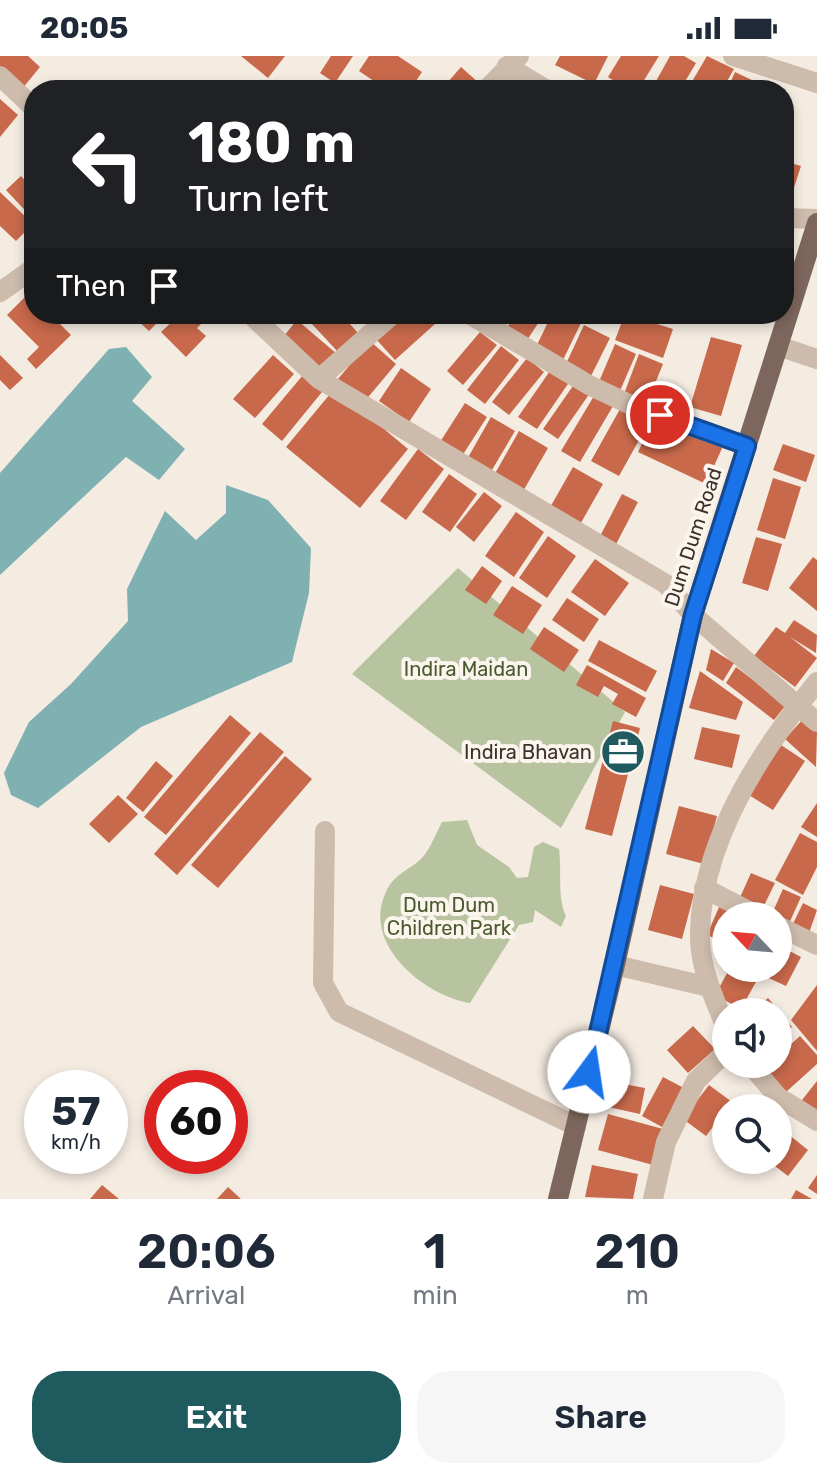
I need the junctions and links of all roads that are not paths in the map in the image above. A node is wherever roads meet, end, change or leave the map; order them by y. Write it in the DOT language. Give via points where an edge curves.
graph roads {
  1 [pos="733,56"];
  2 [pos="513,61"];
  3 [pos="0,76"];
  4 [pos="495,80"];
  5 [pos="535,80"];
  6 [pos="817,83"];
  7 [pos="24,99"];
  8 [pos="794,219"];
  9 [pos="817,221"];
  10 [pos="24,275"];
  11 [pos="0,292"];
  12 [pos="794,295"];
  13 [pos="261,324"];
  14 [pos="382,324"];
  15 [pos="486,324"];
  16 [pos="785,324"];
  17 [pos="778,346"];
  18 [pos="817,359"];
  19 [pos="319,379"];
  20 [pos="747,446"];
  21 [pos="693,615"];
  22 [pos="817,682"];
  23 [pos="798,706"];
  24 [pos="817,722"];
  25 [pos="325,831"];
  26 [pos="704,888"];
  27 [pos="731,902"];
  28 [pos="792,933"];
  29 [pos="817,945"];
  30 [pos="615,965"];
  31 [pos="709,987"];
  32 [pos="714,998"];
  33 [pos="712,1066"];
  34 [pos="762,1078"];
  35 [pos="817,1121"];
  36 [pos="576,1126"];
  37 [pos="558,1199"];
  38 [pos="653,1199"];
  1 -- 6 [label="street"];
  2 -- 4 [label="street"];
  2 -- 5 [label="street"];
  3 -- 7 [label="street"];
  8 -- 9 [label="street"];
  9 -- 12 [label="main road, Dum Dum Road"];
  10 -- 11 [label="street"];
  13 -- 19 [label="street"];
  14 -- 19 [label="street"];
  15 -- 20 [label="street" via="631,405"];
  16 -- 17 [label="main road, Dum Dum Road"];
  17 -- 18 [label="street"];
  17 -- 20 [label="main road, Dum Dum Road"];
  19 -- 21 [label="street" via="666,584"];
  20 -- 21 [label="main road, Dum Dum Road"];
  21 -- 23 [label="street"];
  21 -- 30 [label="main road, Dum Dum Road"];
  22 -- 23 [label="street"];
  23 -- 24 [label="street"];
  23 -- 26 [label="street" via="770,742 738,802"];
  25 -- 36 [label="street" via="323,983 339,1012"];
  26 -- 27 [label="street"];
  26 -- 31 [label="street" via="700,941"];
  28 -- 29 [label="street"];
  30 -- 31 [label="street"];
  30 -- 36 [label="main road, Dum Dum Road"];
  31 -- 32 [label="street"];
  33 -- 38 [label="street" via="696,1081 666,1142"];
  34 -- 35 [label="street" via="778,1097"];
  36 -- 37 [label="main road, Dum Dum Road"];
}
